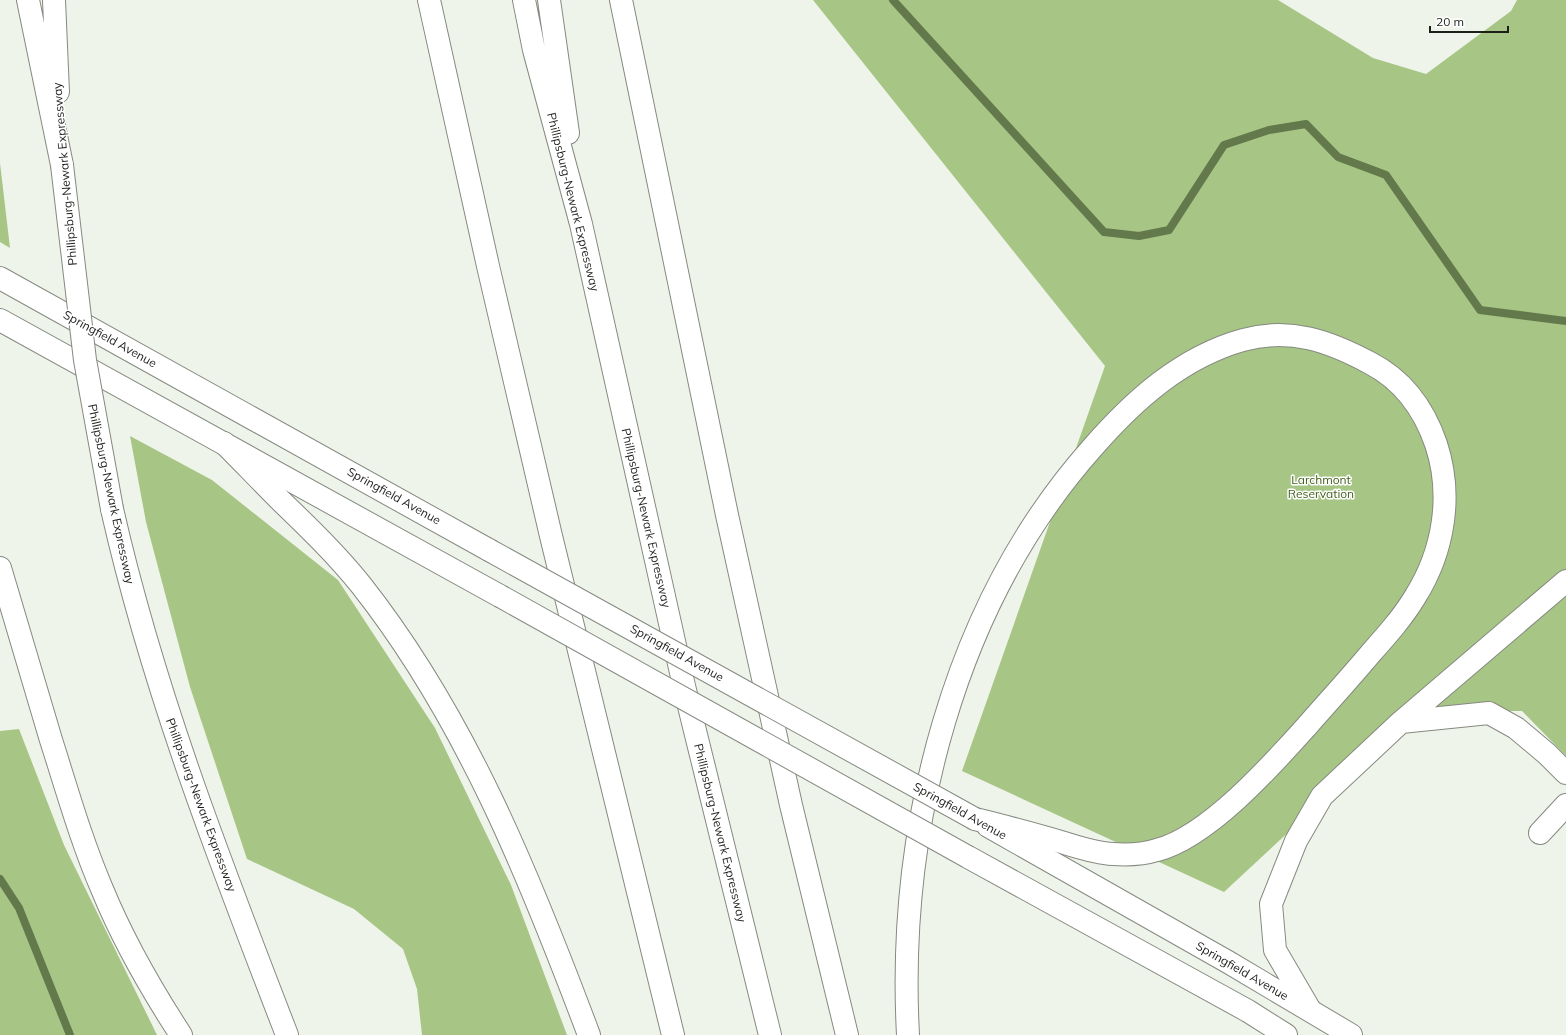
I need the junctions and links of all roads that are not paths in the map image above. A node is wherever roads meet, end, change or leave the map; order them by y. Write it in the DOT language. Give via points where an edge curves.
graph roads {
  1 [pos="28,0"];
  2 [pos="54,0"];
  3 [pos="430,0"];
  4 [pos="524,0"];
  5 [pos="549,0"];
  6 [pos="621,0"];
  7 [pos="62,165"];
  8 [pos="580,224"];
  9 [pos="0,278"];
  10 [pos="0,320"];
  11 [pos="224,443"];
  12 [pos="0,568"];
  13 [pos="1566,581"];
  14 [pos="1401,722"];
  15 [pos="1566,772"];
  16 [pos="1566,805"];
  17 [pos="975,818"];
  18 [pos="1540,833"];
  19 [pos="1310,1010"];
  20 [pos="181,1035"];
  21 [pos="287,1035"];
  22 [pos="589,1035"];
  23 [pos="673,1035"];
  24 [pos="770,1035"];
  25 [pos="847,1035"];
  26 [pos="908,1035"];
  27 [pos="1286,1035"];
  28 [pos="1351,1035"];
  1 -- 7 [label="main road"];
  2 -- 7 [label="main road, Phillipsburg-Newark Expressway"];
  3 -- 23 [label="main road" via="549,529"];
  4 -- 8 [label="main road, Phillipsburg-Newark Expressway" via="534,50"];
  5 -- 8 [label="main road"];
  6 -- 25 [label="main road" via="732,538 791,805"];
  7 -- 21 [label="main road, Phillipsburg-Newark Expressway, bridge" via="85,360 125,568 188,772"];
  8 -- 24 [label="main road, Phillipsburg-Newark Expressway" via="684,686"];
  9 -- 17 [label="main road, Springfield Avenue, bridge"];
  10 -- 11 [label="main road"];
  11 -- 22 [label="main road" via="335,555 361,585 410,654 456,731 507,833 532,889"];
  11 -- 27 [label="main road, bridge" via="1248,1011"];
  12 -- 20 [label="main road" via="70,803 102,890 142,971"];
  13 -- 14 [label="main road"];
  14 -- 15 [label="main road" via="1489,713 1516,728"];
  14 -- 19 [label="main road" via="1322,796 1296,841 1271,904 1275,950"];
  16 -- 18 [label="main road"];
  17 -- 19 [label="main road, Springfield Avenue"];
  17 -- 26 [label="main road" via="1090,851 1115,854 1160,849 1201,828 1222,811 1294,740 1385,637 1416,596 1431,566 1440,537 1445,509 1441,460 1422,412 1410,394 1396,380 1355,355 1306,337 1283,334 1242,340 1187,364 1159,382 1111,426 1080,460 1052,497 1002,578 981,622 962,668 934,761 921,818 910,894 906,1008"];
  19 -- 28 [label="main road, Springfield Avenue"];
}
